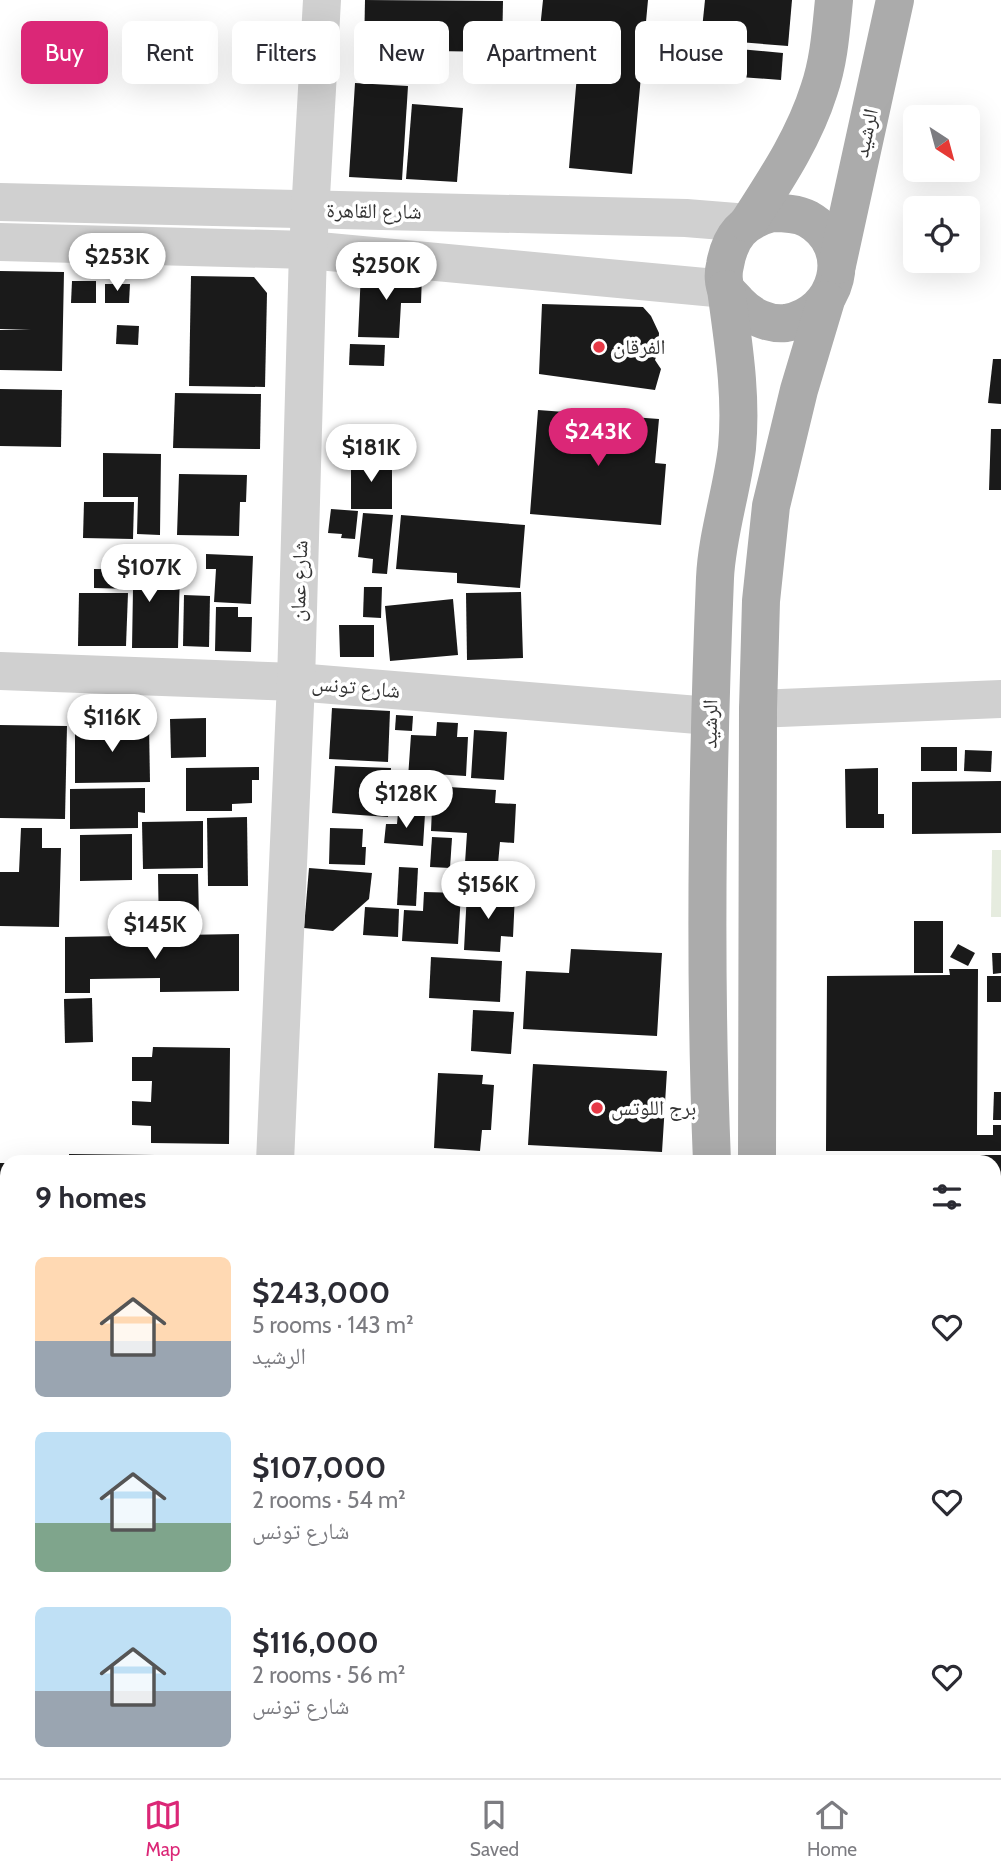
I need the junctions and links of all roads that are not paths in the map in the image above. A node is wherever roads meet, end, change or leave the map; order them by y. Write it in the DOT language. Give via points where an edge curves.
graph roads {
  1 [pos="322,0"];
  2 [pos="834,0"];
  3 [pos="895,0"];
  4 [pos="0,202"];
  5 [pos="311,209"];
  6 [pos="748,223"];
  7 [pos="0,242"];
  8 [pos="308,250"];
  9 [pos="831,282"];
  10 [pos="726,289"];
  11 [pos="0,671"];
  12 [pos="296,682"];
  13 [pos="1001,699"];
  14 [pos="758,709"];
  15 [pos="710,716"];
  16 [pos="275,1155"];
  17 [pos="712,1155"];
  18 [pos="757,1155"];
  1 -- 5 [label="street, شارع عمان"];
  2 -- 6 [label="main road" via="820,90 799,139"];
  3 -- 9 [label="main road, الرشيد"];
  4 -- 5 [label="street, شارع القاهرة"];
  5 -- 6 [label="street, شارع القاهرة"];
  5 -- 8 [label="street, شارع عمان"];
  6 -- 9 [label="main road" via="772,213 808,219 833,247"];
  6 -- 10 [label="main road" via="729,246 723,275"];
  7 -- 8 [label="street, شارع القاهرة"];
  8 -- 10 [label="street, شارع القاهرة"];
  8 -- 12 [label="street, شارع عمان"];
  9 -- 10 [label="main road" via="814,313 779,323 746,312"];
  9 -- 14 [label="main road, الرشيد" via="771,506 761,601"];
  10 -- 15 [label="main road, الرشيد" via="739,390 737,448 715,574"];
  11 -- 12 [label="street, شارع تونس"];
  12 -- 15 [label="street, شارع تونس"];
  12 -- 16 [label="street, شارع عمان"];
  13 -- 14 [label="street"];
  14 -- 18 [label="main road, الرشيد"];
  15 -- 17 [label="main road, الرشيد" via="707,1044"];
}
